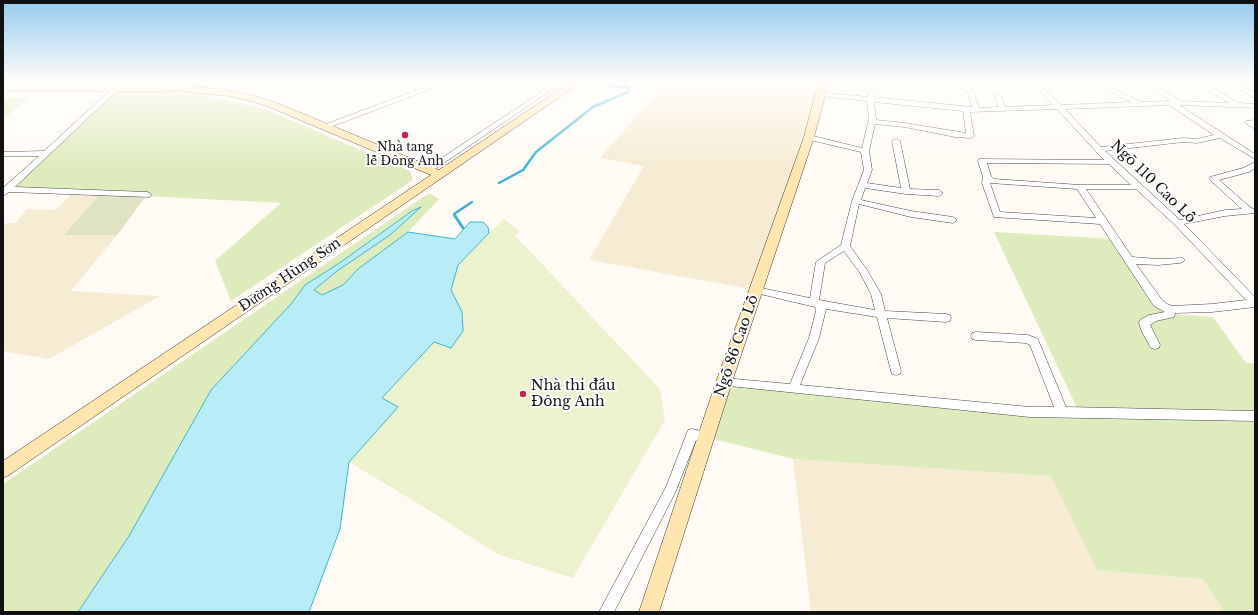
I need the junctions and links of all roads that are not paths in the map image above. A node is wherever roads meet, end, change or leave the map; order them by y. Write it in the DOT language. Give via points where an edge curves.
graph roads {
  1 [pos="93,110"];
  2 [pos="283,110"];
  3 [pos="368,110"];
  4 [pos="525,110"];
  5 [pos="816,110"];
  6 [pos="871,110"];
  7 [pos="966,110"];
  8 [pos="976,110"];
  9 [pos="984,110"];
  10 [pos="1063,110"];
  11 [pos="1181,110"];
  12 [pos="872,122"];
  13 [pos="1255,122"];
  14 [pos="325,126"];
  15 [pos="1255,127"];
  16 [pos="809,136"];
  17 [pos="1220,136"];
  18 [pos="896,141"];
  19 [pos="1100,149"];
  20 [pos="865,151"];
  21 [pos="46,153"];
  22 [pos="3,154"];
  23 [pos="1255,157"];
  24 [pos="1111,162"];
  25 [pos="1255,164"];
  26 [pos="434,172"];
  27 [pos="987,177"];
  28 [pos="3,180"];
  29 [pos="17,180"];
  30 [pos="862,185"];
  31 [pos="1080,187"];
  32 [pos="1138,187"];
  33 [pos="5,191"];
  34 [pos="906,191"];
  35 [pos="939,193"];
  36 [pos="147,195"];
  37 [pos="856,201"];
  38 [pos="1252,211"];
  39 [pos="953,220"];
  40 [pos="1103,221"];
  41 [pos="1178,223"];
  42 [pos="845,246"];
  43 [pos="1130,260"];
  44 [pos="1180,260"];
  45 [pos="756,290"];
  46 [pos="817,302"];
  47 [pos="1255,302"];
  48 [pos="1171,310"];
  49 [pos="880,314"];
  50 [pos="946,318"];
  51 [pos="976,336"];
  52 [pos="1155,345"];
  53 [pos="896,371"];
  54 [pos="724,382"];
  55 [pos="792,389"];
  56 [pos="1062,412"];
  57 [pos="1255,416"];
  58 [pos="706,437"];
  59 [pos="3,470"];
  60 [pos="606,612"];
  61 [pos="650,612"];
  1 -- 21 [label="street"];
  2 -- 14 [label="street"];
  3 -- 14 [label="street"];
  4 -- 26 [label="street, Đường Hùng Sơn"];
  5 -- 16 [label="street, Ngõ 86 Cao Lỗ"];
  6 -- 12 [label="street"];
  7 -- 12 [label="street" via="970,136"];
  8 -- 9 [label="street"];
  10 -- 19 [label="street, Ngõ 110 Cao Lỗ"];
  11 -- 17 [label="street"];
  12 -- 20 [label="street"];
  13 -- 15 [label="street" via="1249,123"];
  14 -- 26 [label="street"];
  16 -- 20 [label="street"];
  16 -- 45 [label="street, Ngõ 86 Cao Lỗ"];
  17 -- 19 [label="street" via="1197,141 1183,140"];
  17 -- 23 [label="street"];
  18 -- 34 [label="street"];
  19 -- 24 [label="street, Ngõ 110 Cao Lỗ"];
  20 -- 30 [label="street" via="868,170"];
  21 -- 22 [label="street"];
  21 -- 29 [label="street"];
  24 -- 27 [label="street" via="982,161"];
  24 -- 32 [label="street, Ngõ 110 Cao Lỗ"];
  25 -- 38 [label="street" via="1246,170 1213,179"];
  26 -- 59 [label="street, Đường Hùng Sơn"];
  27 -- 31 [label="street" via="1000,182"];
  27 -- 40 [label="street" via="986,183 997,215"];
  28 -- 29 [label="street"];
  29 -- 33 [label="street"];
  30 -- 34 [label="street"];
  30 -- 37 [label="street"];
  31 -- 32 [label="street"];
  31 -- 40 [label="street"];
  32 -- 41 [label="street, Ngõ 110 Cao Lỗ"];
  33 -- 36 [label="street"];
  34 -- 35 [label="street"];
  37 -- 39 [label="street" via="911,214"];
  37 -- 42 [label="street"];
  38 -- 41 [label="street" via="1225,212"];
  40 -- 43 [label="street"];
  41 -- 47 [label="street, Ngõ 110 Cao Lỗ"];
  42 -- 46 [label="street" via="821,262"];
  42 -- 49 [label="street" via="876,294"];
  43 -- 44 [label="street"];
  43 -- 48 [label="street" via="1158,303"];
  45 -- 46 [label="street"];
  45 -- 54 [label="street, Ngõ 86 Cao Lỗ"];
  46 -- 49 [label="street"];
  46 -- 55 [label="street" via="821,311 814,338"];
  47 -- 48 [label="street"];
  48 -- 52 [label="street" via="1170,314 1144,323"];
  49 -- 50 [label="street"];
  49 -- 53 [label="street"];
  51 -- 56 [label="street" via="1028,339 1034,342"];
  54 -- 55 [label="street"];
  54 -- 58 [label="street, Ngõ 86 Cao Lỗ"];
  55 -- 56 [label="street" via="1011,411"];
  56 -- 57 [label="street"];
  58 -- 60 [label="street" via="692,434 671,490"];
  58 -- 61 [label="street, Ngõ 86 Cao Lỗ"];
}
